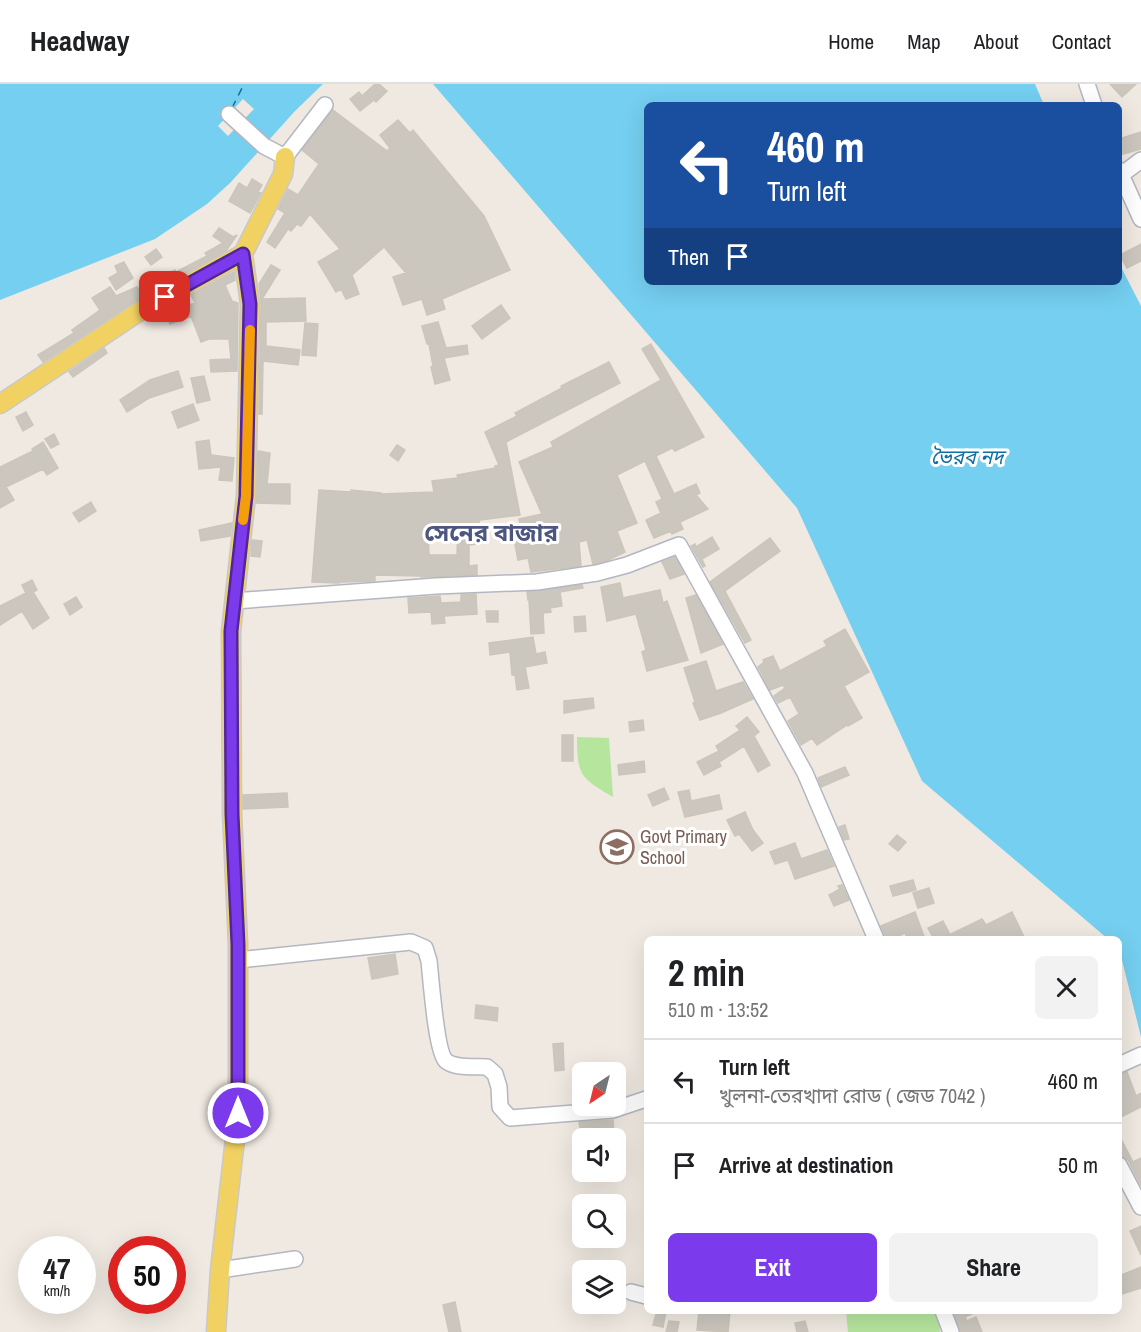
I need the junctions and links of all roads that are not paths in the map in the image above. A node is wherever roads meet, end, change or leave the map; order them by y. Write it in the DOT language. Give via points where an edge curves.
graph roads {
  1 [pos="1086,84"];
  2 [pos="1093,102"];
  3 [pos="326,105"];
  4 [pos="229,114"];
  5 [pos="285,157"];
  6 [pos="1141,160"];
  7 [pos="1122,171"];
  8 [pos="1122,176"];
  9 [pos="1141,219"];
  10 [pos="243,254"];
  11 [pos="0,404"];
  12 [pos="234,602"];
  13 [pos="875,936"];
  14 [pos="238,960"];
  15 [pos="1141,1055"];
  16 [pos="1122,1064"];
  17 [pos="644,1100"];
  18 [pos="1122,1171"];
  19 [pos="1141,1207"];
  20 [pos="295,1259"];
  21 [pos="220,1270"];
  22 [pos="631,1292"];
  23 [pos="644,1295"];
  24 [pos="944,1314"];
  25 [pos="211,1329"];
  26 [pos="951,1332"];
  1 -- 2 [label="street"];
  3 -- 5 [label="street"];
  4 -- 5 [label="street" via="264,146"];
  5 -- 10 [label="main road" via="283,174"];
  6 -- 7 [label="street"];
  8 -- 9 [label="street"];
  10 -- 11 [label="main road" via="146,308"];
  10 -- 12 [label="main road" via="250,304 246,484"];
  12 -- 13 [label="street" via="537,582 597,573 680,545 805,773"];
  12 -- 14 [label="main road" via="232,814"];
  14 -- 17 [label="street" via="411,942 425,948 429,961 444,1059 453,1065 487,1067 495,1074 500,1107 510,1118 613,1110"];
  14 -- 21 [label="main road" via="238,1113"];
  15 -- 16 [label="street"];
  18 -- 19 [label="street"];
  20 -- 21 [label="street"];
  21 -- 25 [label="main road"];
  22 -- 23 [label="street"];
  24 -- 26 [label="street"];
}
